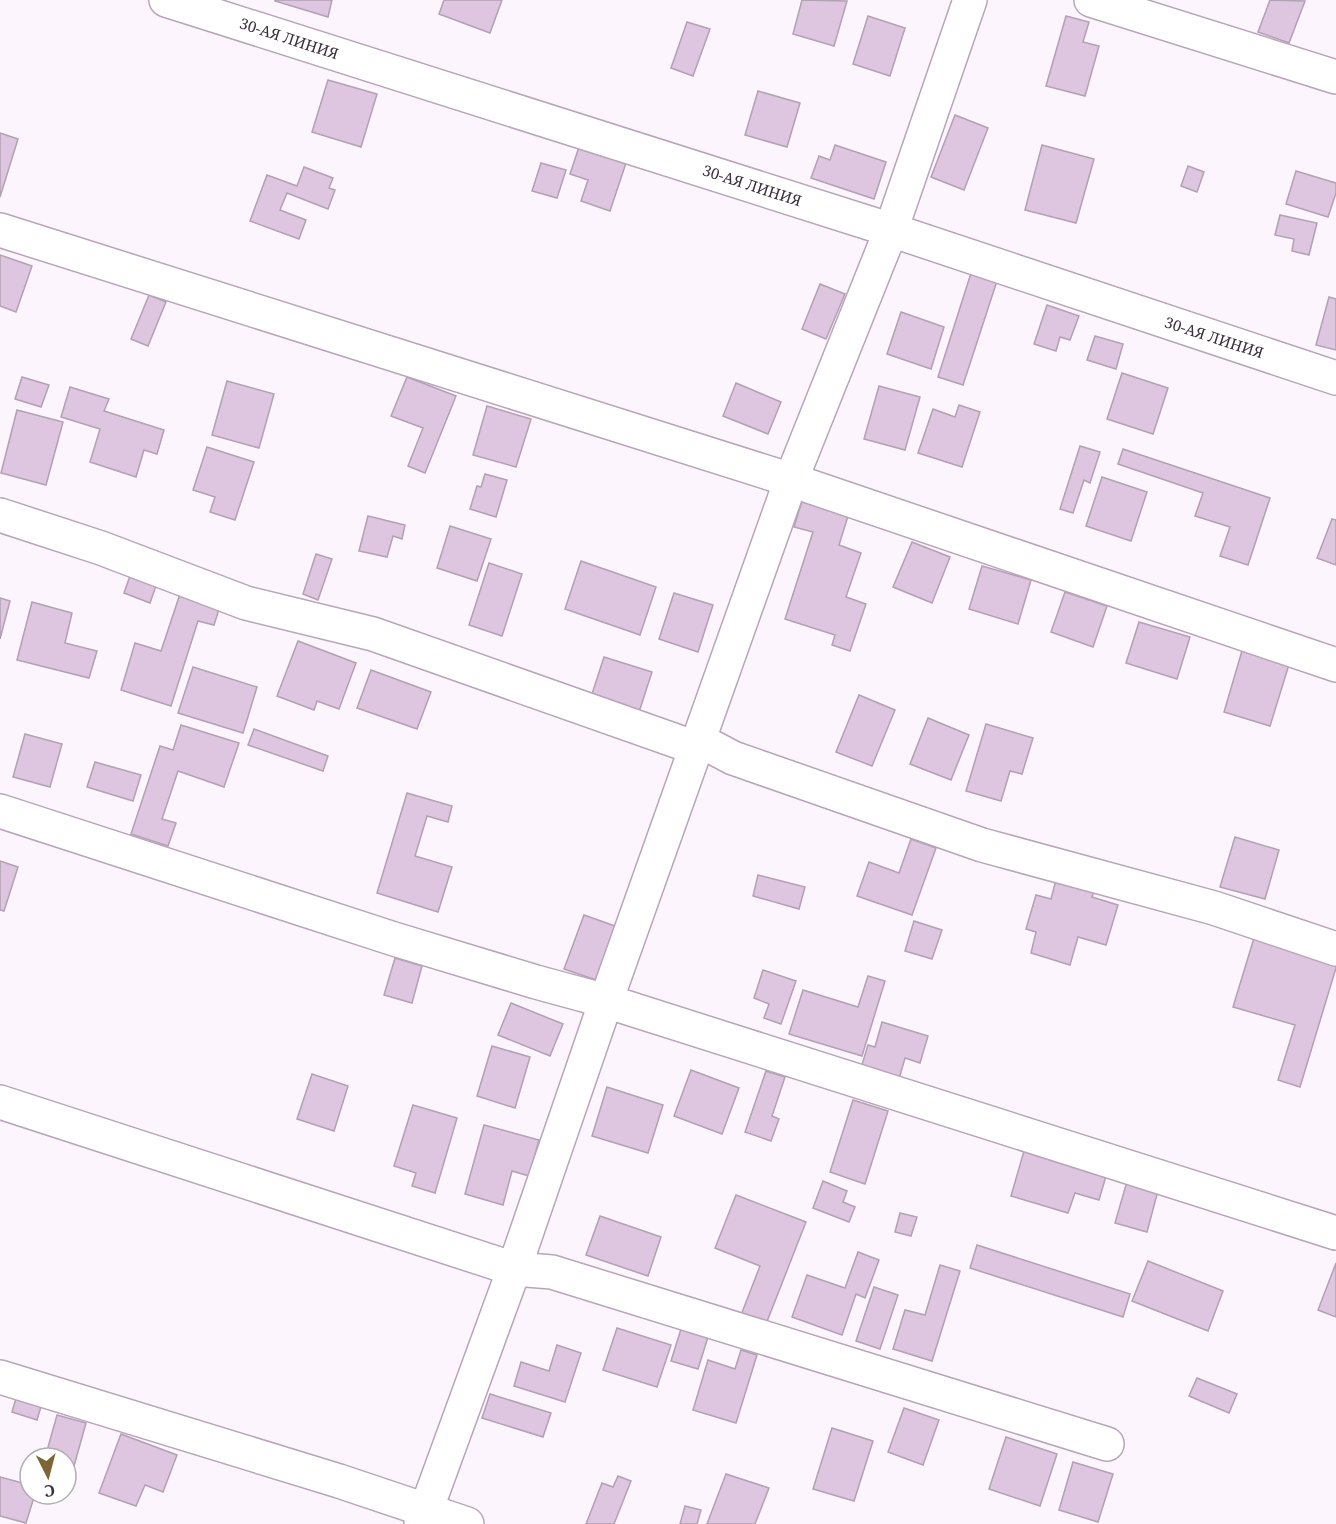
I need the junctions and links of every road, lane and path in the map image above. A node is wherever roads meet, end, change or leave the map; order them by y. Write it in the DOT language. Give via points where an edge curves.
graph roads {
  1 [pos="166,0"];
  2 [pos="970,0"];
  3 [pos="1091,0"];
  4 [pos="1336,78"];
  5 [pos="0,230"];
  6 [pos="891,230"];
  7 [pos="1336,378"];
  8 [pos="791,480"];
  9 [pos="0,514"];
  10 [pos="1336,664"];
  11 [pos="698,744"];
  12 [pos="0,811"];
  13 [pos="1336,949"];
  14 [pos="606,1001"];
  15 [pos="0,1102"];
  16 [pos="1336,1233"];
  17 [pos="514,1269"];
  18 [pos="0,1377"];
  19 [pos="1107,1444"];
  20 [pos="424,1517"];
  21 [pos="467,1524"];
  1 -- 6 [label="street, 30-АЯ ЛИНИЯ"];
  2 -- 6 [label="street"];
  3 -- 4 [label="street"];
  5 -- 8 [label="street"];
  6 -- 7 [label="street, 30-АЯ ЛИНИЯ"];
  6 -- 8 [label="street"];
  8 -- 10 [label="street"];
  8 -- 11 [label="street"];
  9 -- 11 [label="street" via="246,603 373,634"];
  11 -- 13 [label="street" via="982,845 1214,908"];
  11 -- 14 [label="street"];
  12 -- 14 [label="street" via="394,939"];
  14 -- 16 [label="street"];
  14 -- 17 [label="street"];
  15 -- 17 [label="street"];
  17 -- 19 [label="street" via="552,1272"];
  17 -- 20 [label="street"];
  18 -- 20 [label="street" via="339,1481"];
  20 -- 21 [label="street"];
}
